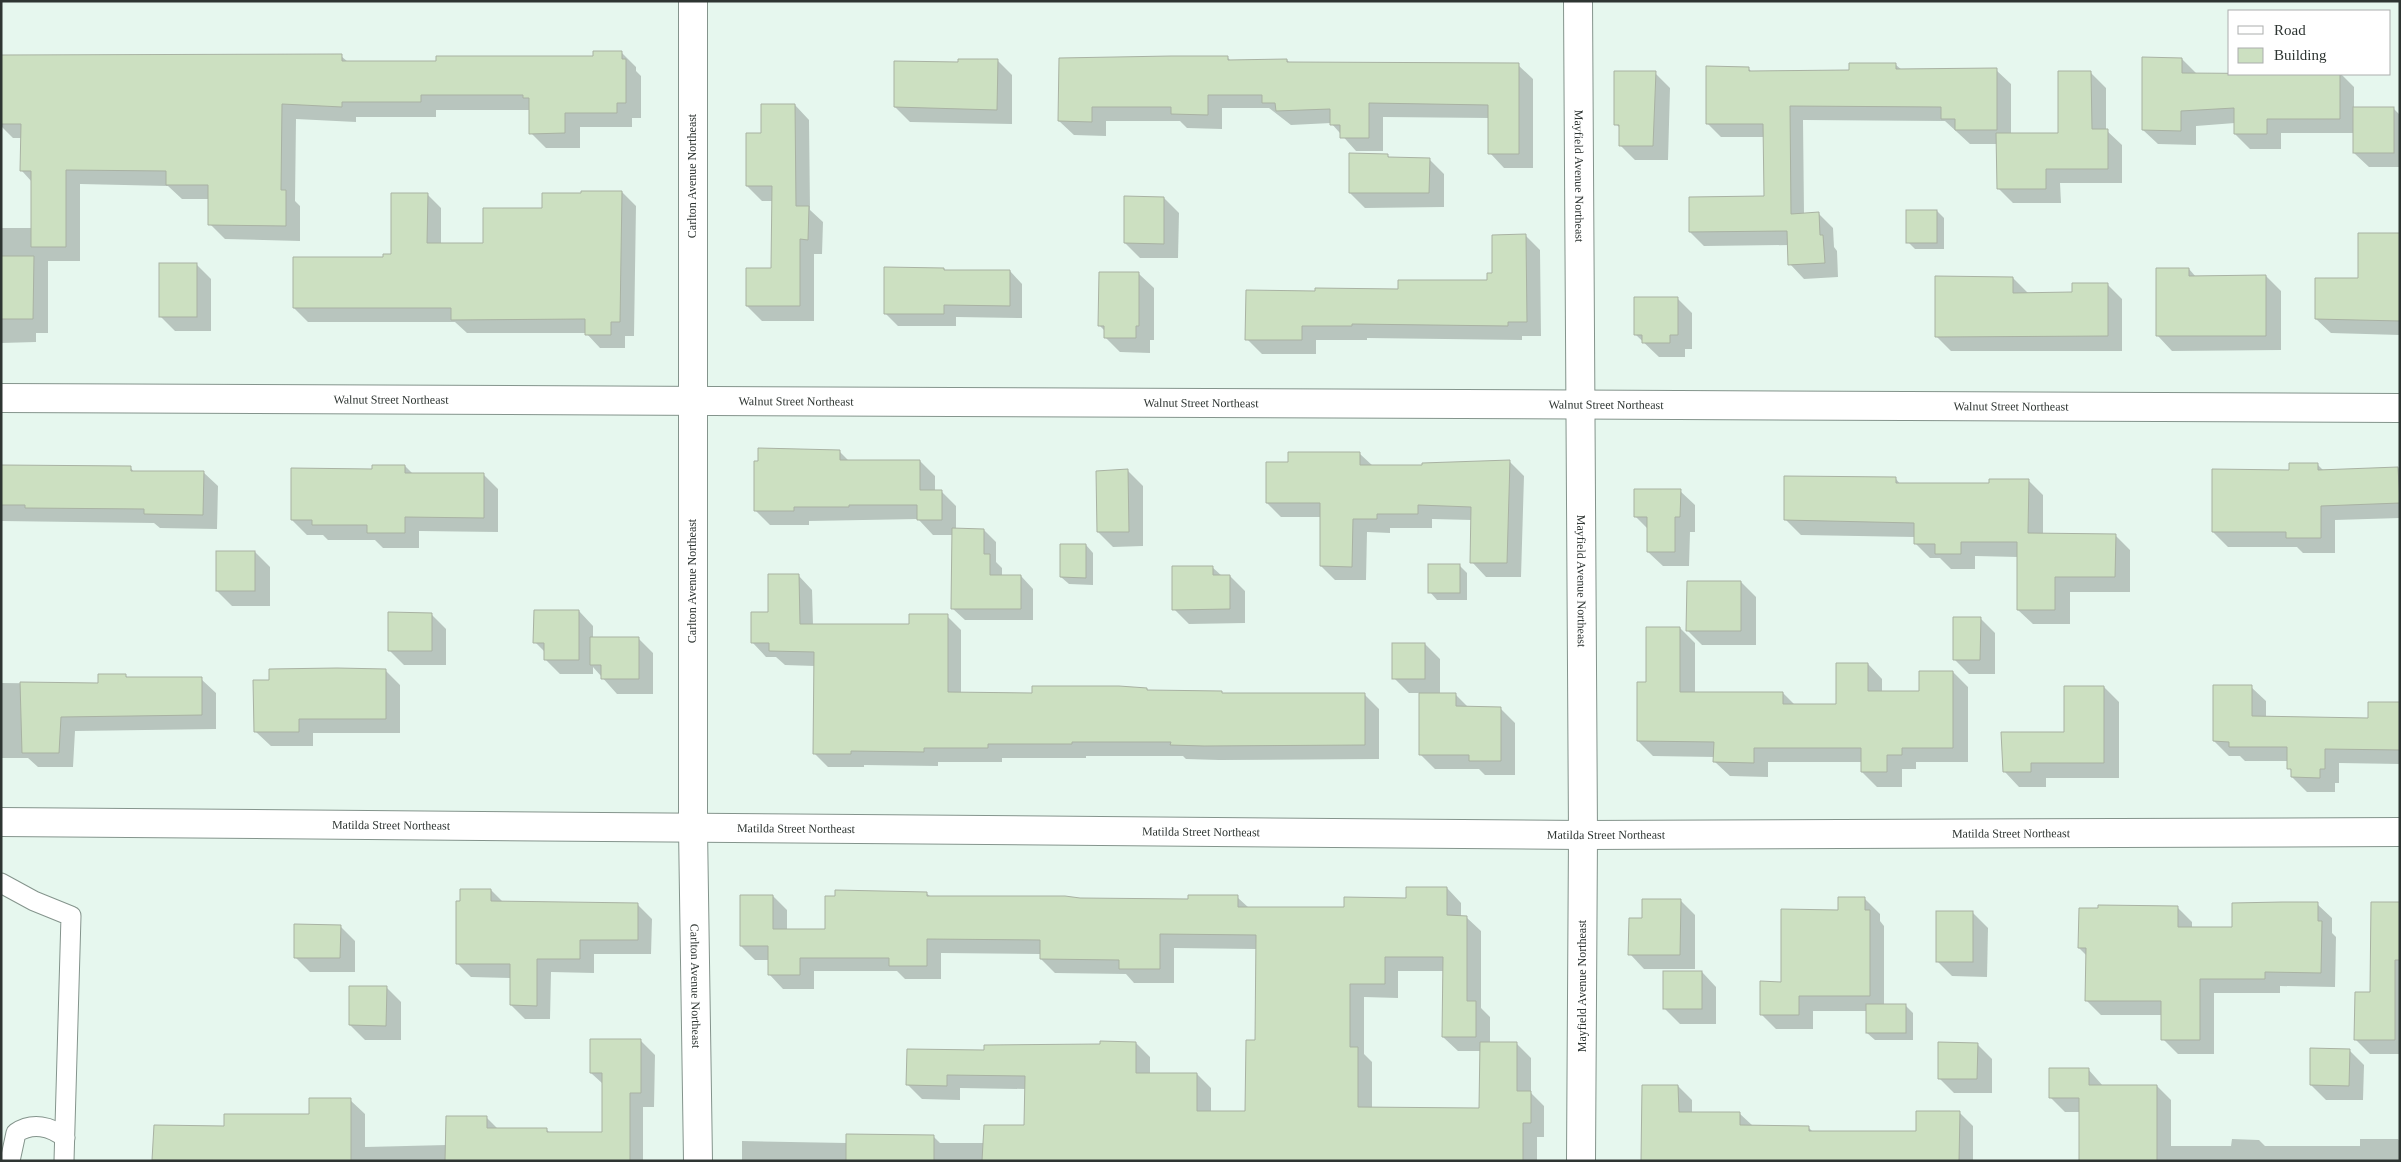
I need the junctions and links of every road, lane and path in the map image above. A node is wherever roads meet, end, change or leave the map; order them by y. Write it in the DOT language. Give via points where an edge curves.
graph roads {
  1 [pos="693,1"];
  2 [pos="1578,1"];
  3 [pos="1,398"];
  4 [pos="691,400"];
  5 [pos="1581,404"];
  6 [pos="2400,408"];
  7 [pos="1,822"];
  8 [pos="693,828"];
  9 [pos="2400,832"];
  10 [pos="1583,835"];
  11 [pos="1,883"];
  12 [pos="65,1138"];
  13 [pos="10,1161"];
  14 [pos="64,1161"];
  15 [pos="698,1161"];
  16 [pos="1581,1161"];
  1 -- 4 [label="street, Carlton Avenue Northeast"];
  2 -- 5 [label="street, Mayfield Avenue Northeast"];
  3 -- 4 [label="street, Walnut Street Northeast"];
  4 -- 5 [label="street, Walnut Street Northeast"];
  4 -- 8 [label="street, Carlton Avenue Northeast"];
  5 -- 6 [label="street, Walnut Street Northeast"];
  5 -- 10 [label="street, Mayfield Avenue Northeast"];
  7 -- 8 [label="street, Matilda Street Northeast"];
  8 -- 10 [label="street, Matilda Street Northeast"];
  8 -- 15 [label="street, Carlton Avenue Northeast"];
  9 -- 10 [label="street, Matilda Street Northeast"];
  10 -- 16 [label="street, Mayfield Avenue Northeast"];
  11 -- 12 [label="lane" via="71,916"];
  12 -- 13 [label="lane" via="44,1127 24,1127 16,1133"];
  12 -- 14 [label="lane"];
}
